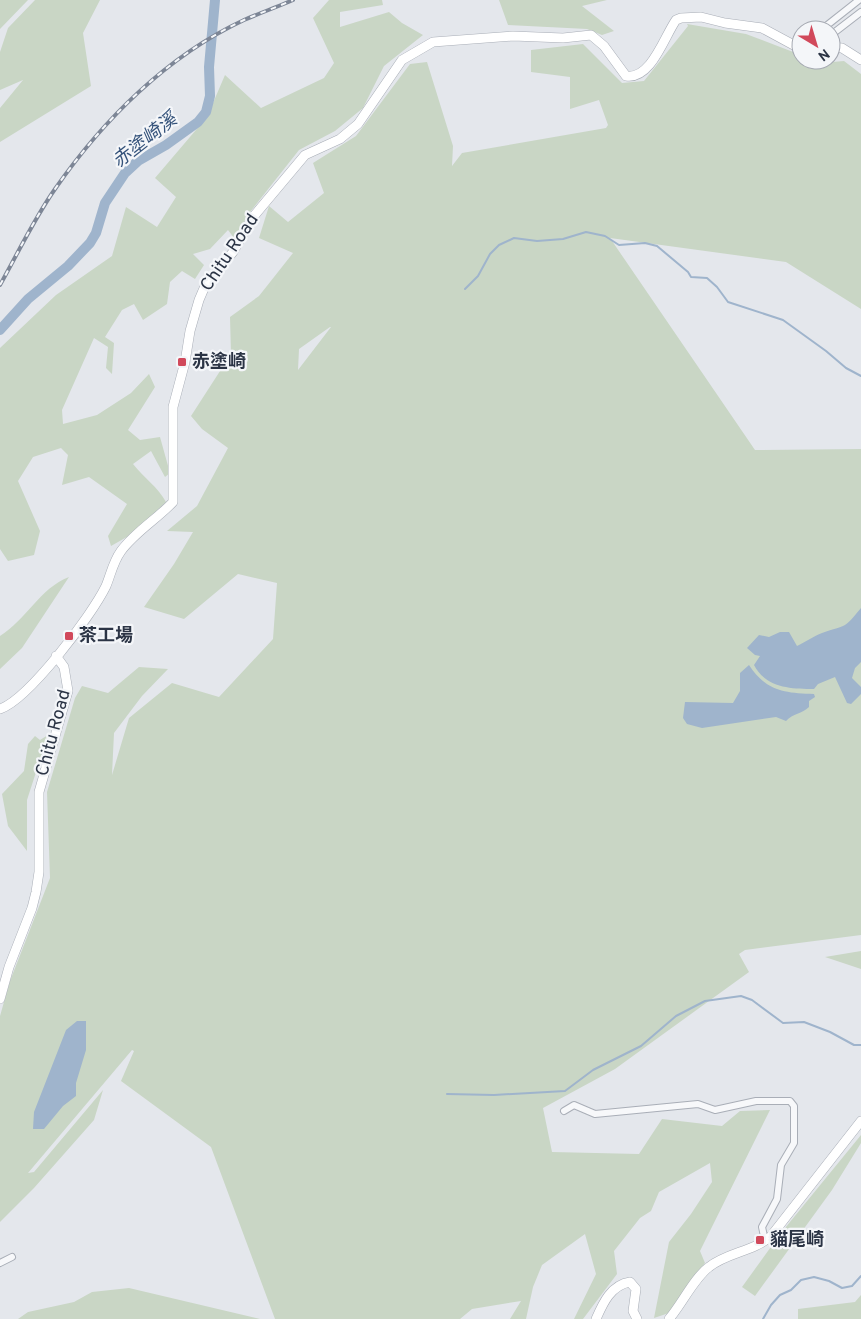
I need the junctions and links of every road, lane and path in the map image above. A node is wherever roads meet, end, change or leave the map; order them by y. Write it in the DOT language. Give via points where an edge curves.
graph roads {
  1 [pos="859,0"];
  2 [pos="861,12"];
  3 [pos="834,20"];
  4 [pos="841,27"];
  5 [pos="791,42"];
  6 [pos="841,49"];
  7 [pos="861,60"];
  8 [pos="56,656"];
  9 [pos="0,709"];
  10 [pos="0,999"];
  11 [pos="564,1111"];
  12 [pos="861,1121"];
  13 [pos="765,1241"];
  14 [pos="12,1257"];
  15 [pos="0,1263"];
  16 [pos="633,1316"];
  17 [pos="596,1319"];
  18 [pos="669,1319"];
  1 -- 3 [label="street"];
  2 -- 4 [label="street"];
  5 -- 8 [label="street, Chitu Road" via="762,28 691,17 676,20 656,55 633,77 626,76 591,34 563,38 513,36 432,42 402,60 358,124 340,139 305,155 257,211 234,252 205,286 190,331 173,407 173,502 121,551 97,601"];
  6 -- 7 [label="street"];
  8 -- 9 [label="street" via="26,692"];
  8 -- 10 [label="street, Chitu Road" via="64,667 68,691 38,792 39,872 36,892"];
  11 -- 13 [label="street" via="574,1105 595,1114 698,1104 715,1110 756,1101 790,1101 794,1106 794,1143 781,1165 777,1199 762,1227"];
  12 -- 13 [label="street"];
  13 -- 18 [label="street" via="706,1269"];
  14 -- 15 [label="street"];
  16 -- 17 [label="street" via="636,1290 630,1282 610,1293"];
}
